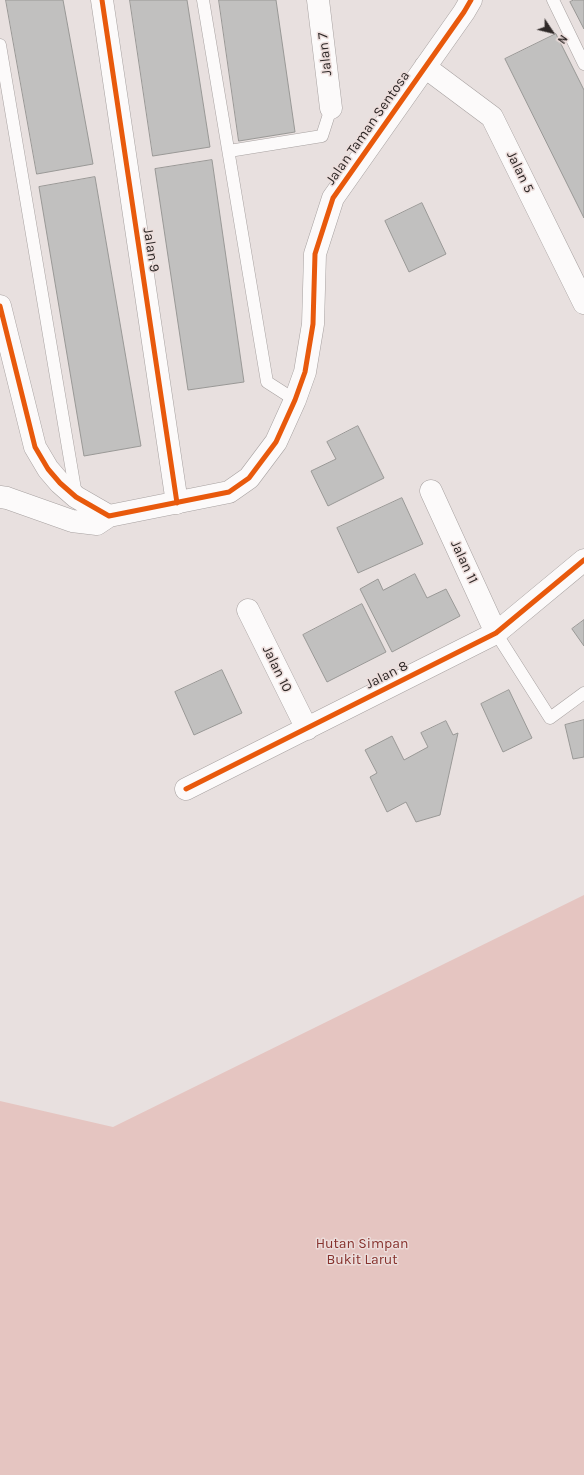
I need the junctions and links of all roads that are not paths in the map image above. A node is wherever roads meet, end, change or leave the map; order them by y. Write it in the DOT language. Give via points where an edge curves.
graph roads {
  1 [pos="102,0"];
  2 [pos="203,0"];
  3 [pos="318,0"];
  4 [pos="471,0"];
  5 [pos="553,0"];
  6 [pos="0,45"];
  7 [pos="584,64"];
  8 [pos="425,67"];
  9 [pos="331,108"];
  10 [pos="228,151"];
  11 [pos="584,303"];
  12 [pos="0,306"];
  13 [pos="295,400"];
  14 [pos="431,491"];
  15 [pos="0,497"];
  16 [pos="76,497"];
  17 [pos="177,503"];
  18 [pos="109,516"];
  19 [pos="584,560"];
  20 [pos="248,610"];
  21 [pos="496,633"];
  22 [pos="584,693"];
  23 [pos="307,729"];
  24 [pos="186,789"];
  1 -- 17 [label="street, Jalan 9"];
  2 -- 10 [label="lane"];
  3 -- 9 [label="street, Jalan 7"];
  4 -- 8 [label="street, Jalan Taman Sentosa"];
  5 -- 7 [label="lane"];
  6 -- 16 [label="lane"];
  8 -- 11 [label="street, Jalan 5" via="492,117"];
  8 -- 13 [label="street, Jalan Taman Sentosa" via="333,198 315,254 313,324 304,372"];
  9 -- 10 [label="lane" via="322,136"];
  10 -- 13 [label="lane" via="267,382"];
  12 -- 16 [label="street" via="35,447 48,469"];
  13 -- 17 [label="street, Jalan Taman Sentosa" via="276,442 249,478 229,492"];
  14 -- 21 [label="street, Jalan 11"];
  15 -- 18 [label="street, Jalan Taman Sentosa" via="72,521 97,524"];
  16 -- 18 [label="street"];
  17 -- 18 [label="street, Jalan Taman Sentosa"];
  19 -- 21 [label="street, Jalan 8"];
  20 -- 23 [label="street, Jalan 10"];
  21 -- 22 [label="lane" via="550,718"];
  21 -- 23 [label="street, Jalan 8"];
  23 -- 24 [label="street, Jalan 8"];
}
